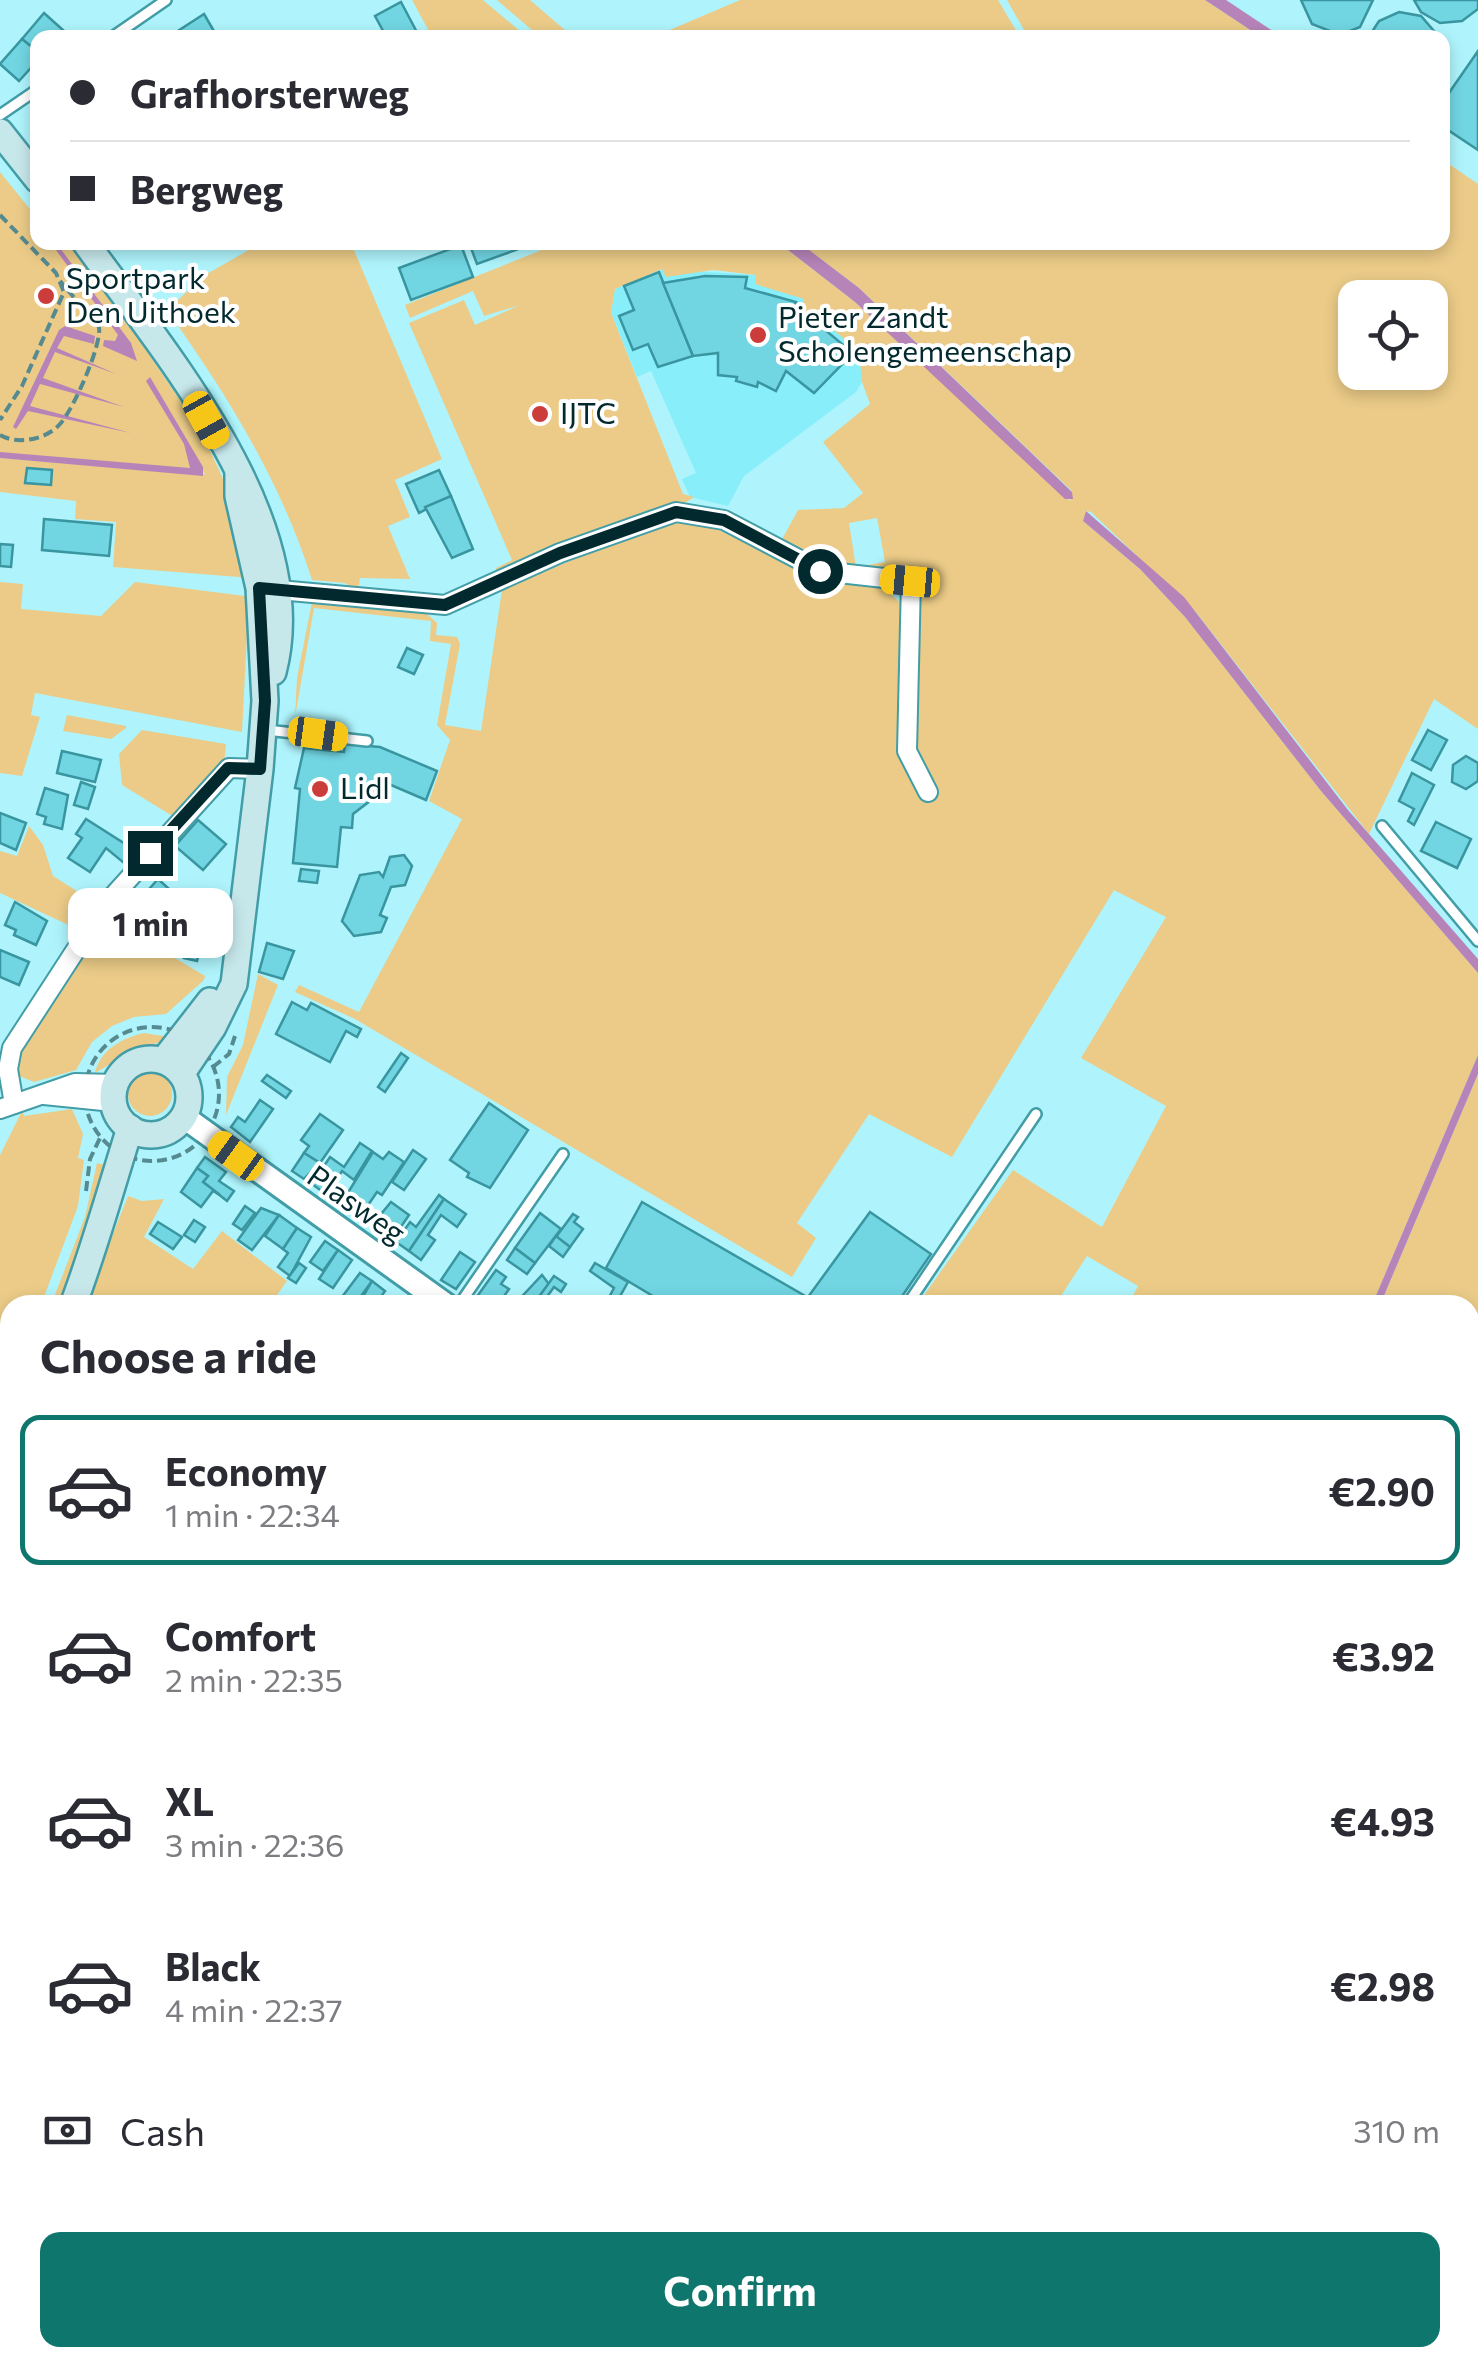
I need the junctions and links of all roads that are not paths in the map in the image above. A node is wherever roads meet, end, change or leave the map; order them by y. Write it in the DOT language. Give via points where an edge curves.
graph roads {
  1 [pos="166,0"];
  2 [pos="123,30"];
  3 [pos="30,95"];
  4 [pos="0,115"];
  5 [pos="0,132"];
  6 [pos="30,170"];
  7 [pos="91,250"];
  8 [pos="269,589"];
  9 [pos="264,730"];
  10 [pos="367,741"];
  11 [pos="260,769"];
  12 [pos="928,792"];
  13 [pos="1382,826"];
  14 [pos="1478,941"];
  15 [pos="173,1067"];
  16 [pos="114,1093"];
  17 [pos="7,1107"];
  18 [pos="1036,1114"];
  19 [pos="194,1126"];
  20 [pos="134,1144"];
  21 [pos="563,1154"];
  22 [pos="77,1295"];
  23 [pos="432,1295"];
  24 [pos="466,1295"];
  25 [pos="914,1295"];
  1 -- 2 [label="lane"];
  3 -- 4 [label="lane"];
  5 -- 6 [label="main road"];
  7 -- 8 [label="main road" via="190,393 238,476 238,496"];
  8 -- 9 [label="main road"];
  8 -- 12 [label="street" via="445,605 654,517 709,515 820,571 910,581 907,751"];
  9 -- 10 [label="lane"];
  9 -- 11 [label="main road"];
  11 -- 15 [label="main road" via="237,950"];
  11 -- 17 [label="street" via="228,768 105,905 12,1048"];
  13 -- 14 [label="lane"];
  15 -- 16 [label="main road" via="147,1058 131,1064"];
  15 -- 19 [label="main road" via="189,1090"];
  16 -- 17 [label="street" via="86,1080"];
  16 -- 20 [label="main road"];
  18 -- 25 [label="lane"];
  19 -- 20 [label="main road"];
  19 -- 23 [label="street, Plasweg"];
  20 -- 22 [label="main road" via="117,1212 101,1232"];
  21 -- 24 [label="lane"];
}
